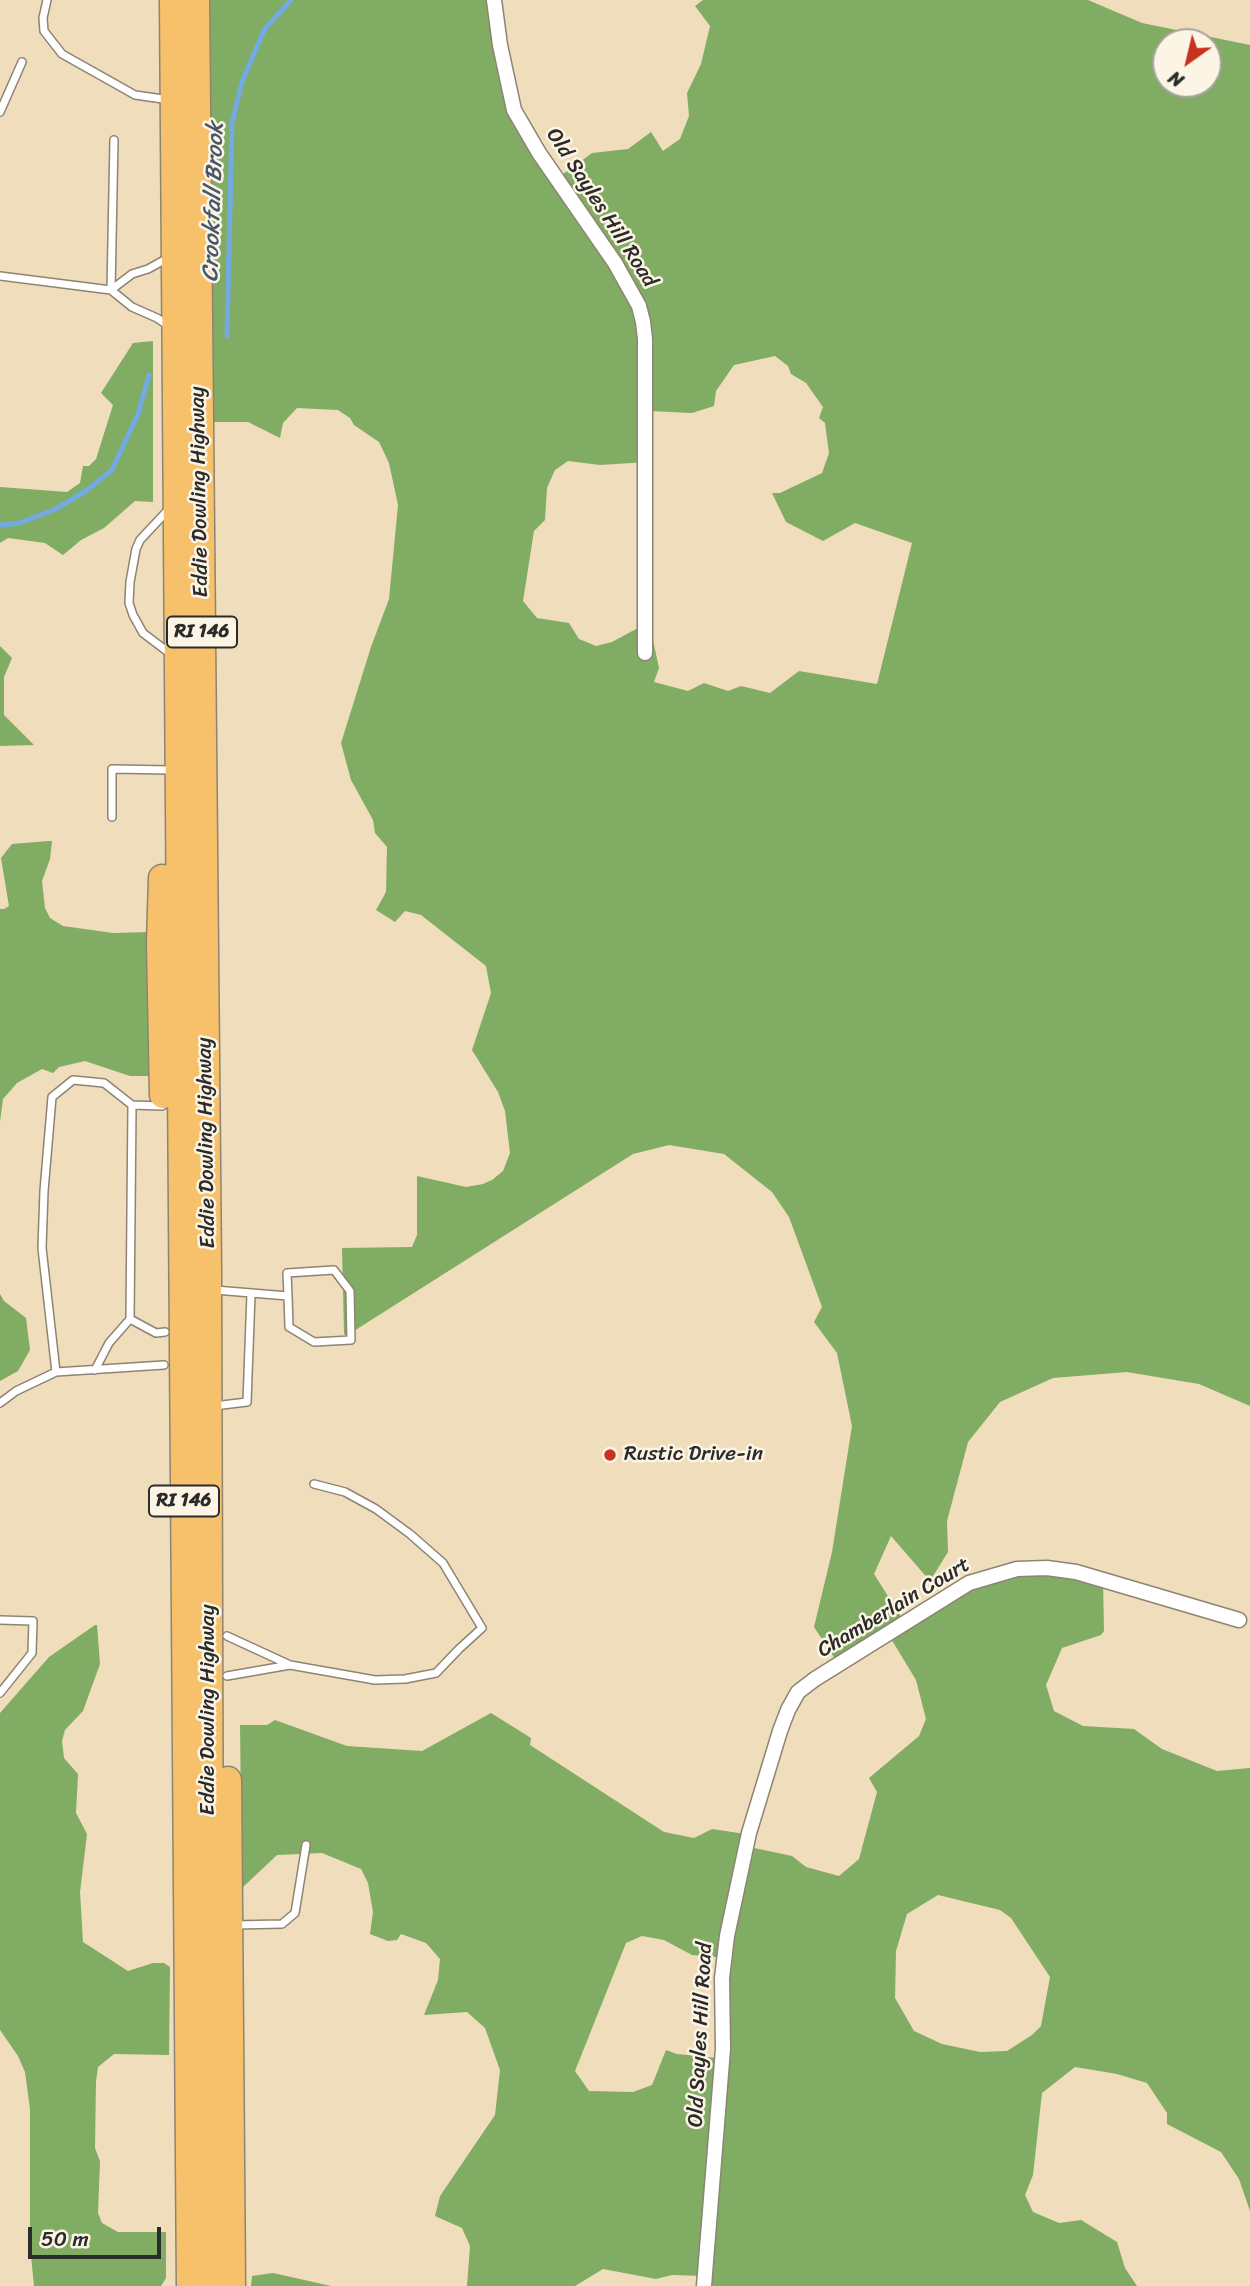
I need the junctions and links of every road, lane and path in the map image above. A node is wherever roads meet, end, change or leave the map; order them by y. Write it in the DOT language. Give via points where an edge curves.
graph roads {
  1 [pos="47,0"];
  2 [pos="173,0"];
  3 [pos="196,0"];
  4 [pos="494,0"];
  5 [pos="22,62"];
  6 [pos="174,101"];
  7 [pos="0,111"];
  8 [pos="114,140"];
  9 [pos="176,254"];
  10 [pos="0,276"];
  11 [pos="111,289"];
  12 [pos="176,331"];
  13 [pos="176,505"];
  14 [pos="645,653"];
  15 [pos="177,659"];
  16 [pos="178,716"];
  17 [pos="171,770"];
  18 [pos="112,817"];
  19 [pos="132,1105"];
  20 [pos="163,1106"];
  21 [pos="209,1277"];
  22 [pos="251,1294"];
  23 [pos="288,1296"];
  24 [pos="130,1319"];
  25 [pos="165,1332"];
  26 [pos="164,1365"];
  27 [pos="95,1370"];
  28 [pos="56,1372"];
  29 [pos="0,1402"];
  30 [pos="222,1405"];
  31 [pos="314,1484"];
  32 [pos="0,1620"];
  33 [pos="1239,1620"];
  34 [pos="227,1636"];
  35 [pos="290,1665"];
  36 [pos="227,1676"];
  37 [pos="0,1693"];
  38 [pos="788,1710"];
  39 [pos="306,1844"];
  40 [pos="230,1925"];
  41 [pos="173,2286"];
  42 [pos="190,2286"];
  43 [pos="211,2286"];
  44 [pos="232,2286"];
  45 [pos="704,2286"];
  1 -- 6 [label="lane" via="44,31 62,54 135,95"];
  2 -- 6 [label="highway, Eddie Dowling Highway / RI 146"];
  3 -- 21 [label="highway, Eddie Dowling Highway / RI 146"];
  4 -- 14 [label="street, Old Sayles Hill Road" via="514,110 620,272 643,322"];
  5 -- 7 [label="lane"];
  6 -- 9 [label="highway, Eddie Dowling Highway / RI 146"];
  8 -- 11 [label="lane"];
  9 -- 11 [label="lane"];
  9 -- 12 [label="highway, Eddie Dowling Highway / RI 146"];
  10 -- 11 [label="lane"];
  11 -- 12 [label="lane" via="132,307"];
  12 -- 13 [label="highway, Eddie Dowling Highway / RI 146"];
  13 -- 15 [label="highway, Eddie Dowling Highway / RI 146"];
  13 -- 15 [label="lane" via="140,540 132,565 129,603 143,633"];
  15 -- 16 [label="highway, Eddie Dowling Highway / RI 146"];
  16 -- 17 [label="highway"];
  16 -- 42 [label="highway, Eddie Dowling Highway / RI 146"];
  17 -- 18 [label="lane" via="112,769"];
  17 -- 20 [label="highway" via="163,832 160,943"];
  19 -- 20 [label="lane"];
  19 -- 24 [label="lane"];
  19 -- 28 [label="lane" via="104,1083 74,1080 52,1097 42,1248"];
  20 -- 25 [label="highway"];
  21 -- 22 [label="lane"];
  21 -- 30 [label="highway"];
  21 -- 43 [label="highway, Eddie Dowling Highway / RI 146"];
  22 -- 23 [label="lane"];
  22 -- 30 [label="lane" via="247,1402"];
  23 -- 23 [label="lane" via="287,1273 334,1270 350,1291 351,1340 314,1342 289,1327"];
  24 -- 25 [label="lane" via="156,1333"];
  24 -- 27 [label="lane" via="109,1343"];
  25 -- 26 [label="highway"];
  26 -- 27 [label="lane"];
  26 -- 41 [label="highway"];
  27 -- 28 [label="lane"];
  28 -- 29 [label="lane"];
  30 -- 34 [label="highway"];
  31 -- 35 [label="lane" via="345,1492 410,1534 443,1563 482,1628 436,1673 405,1679 374,1680"];
  32 -- 37 [label="lane" via="33,1621 32,1653"];
  33 -- 38 [label="street, Chamberlain Court" via="1076,1572 1017,1569 969,1583 815,1679 799,1692"];
  34 -- 35 [label="lane"];
  34 -- 36 [label="highway"];
  35 -- 36 [label="lane"];
  36 -- 40 [label="highway"];
  38 -- 45 [label="street, Old Sayles Hill Road" via="749,1833 727,1936"];
  39 -- 40 [label="lane" via="295,1913 282,1924"];
  40 -- 44 [label="highway"];
}
